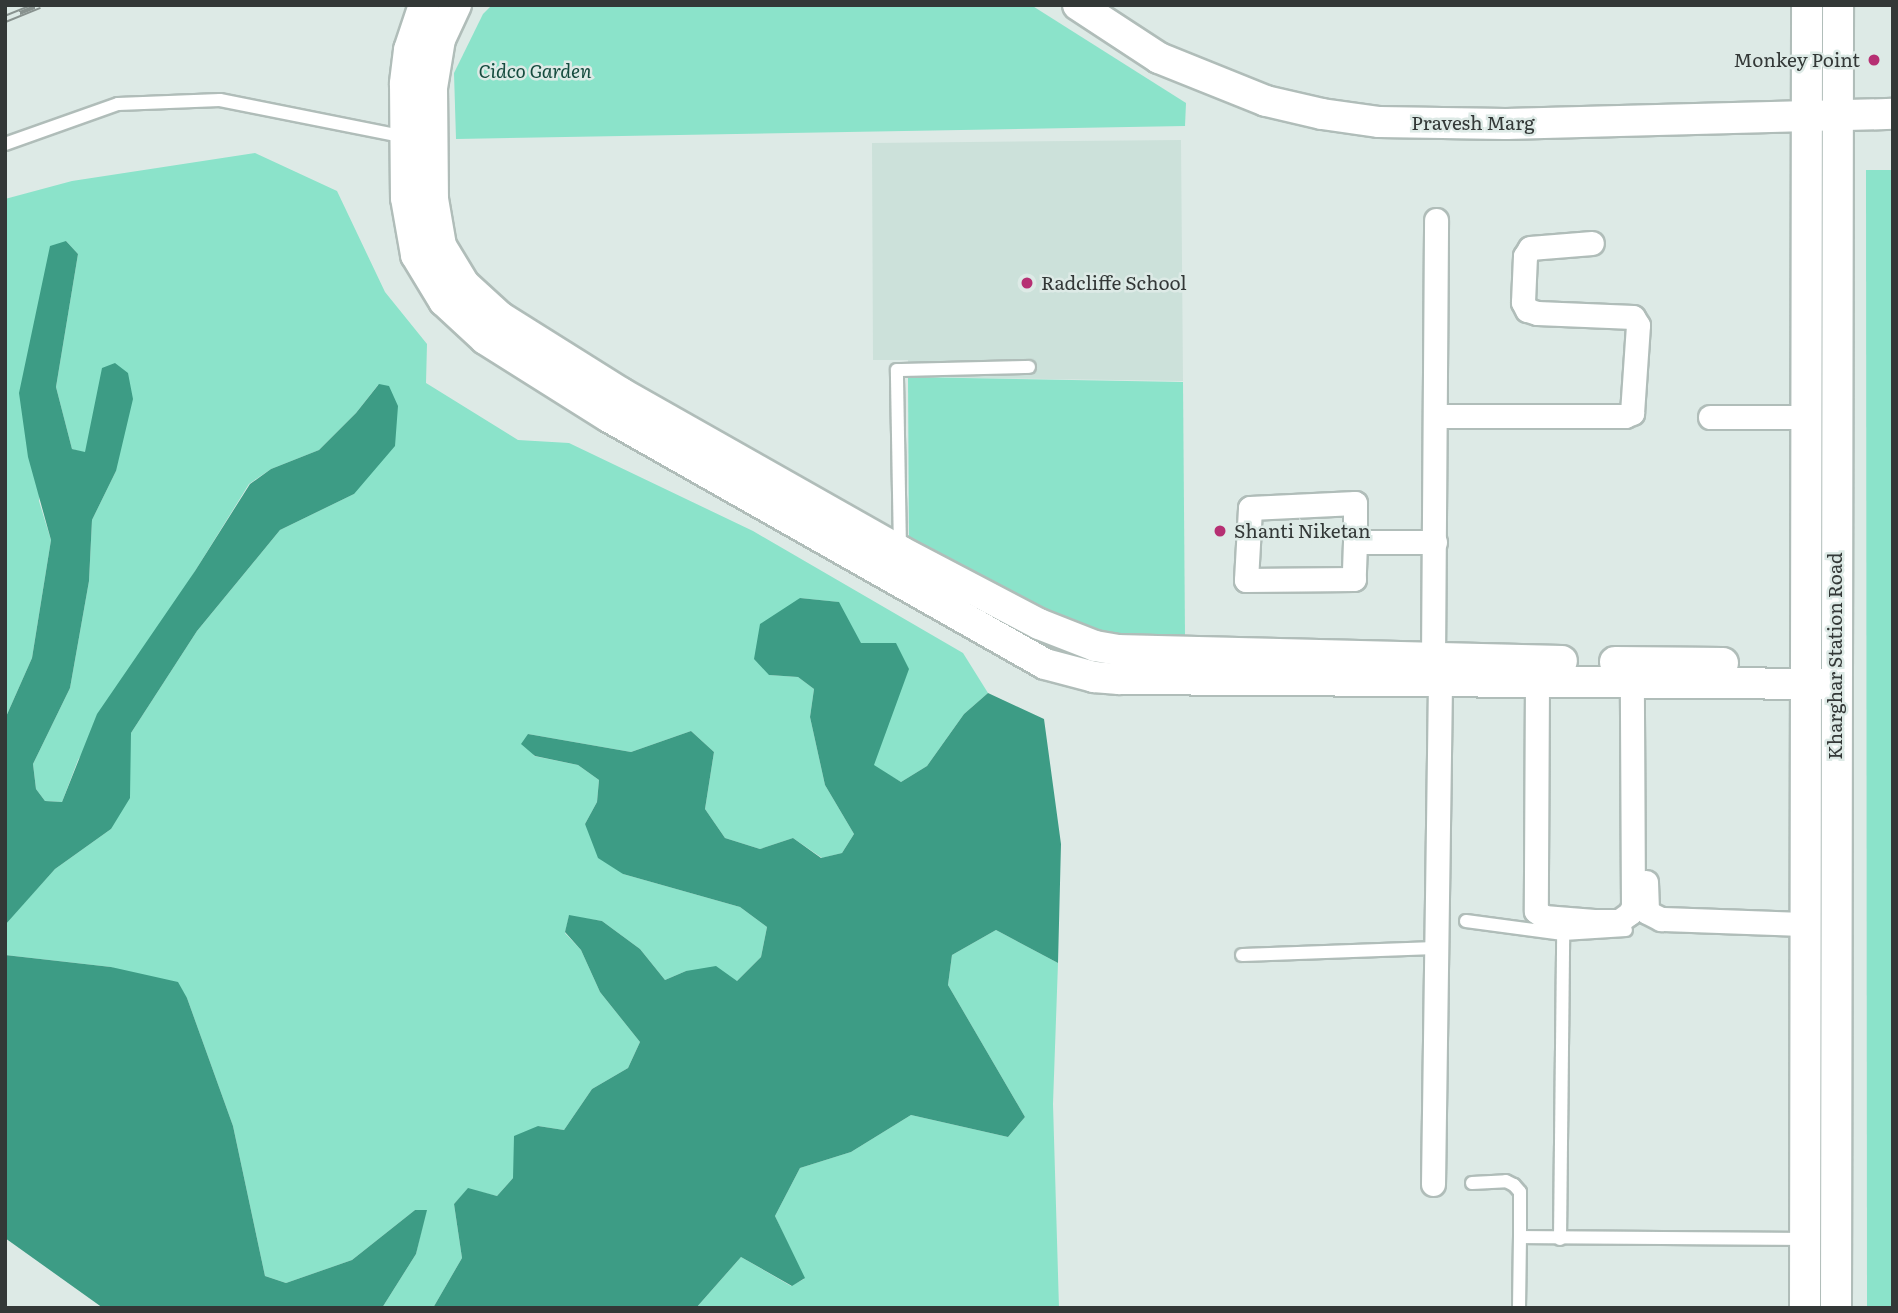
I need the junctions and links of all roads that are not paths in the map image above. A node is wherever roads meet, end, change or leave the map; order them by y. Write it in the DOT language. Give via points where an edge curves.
graph roads {
  1 [pos="424,5"];
  2 [pos="456,5"];
  3 [pos="1079,5"];
  4 [pos="1807,5"];
  5 [pos="1838,5"];
  6 [pos="1893,114"];
  7 [pos="1807,115"];
  8 [pos="1838,115"];
  9 [pos="419,142"];
  10 [pos="5,144"];
  11 [pos="1436,220"];
  12 [pos="1592,243"];
  13 [pos="1029,367"];
  14 [pos="1436,416"];
  15 [pos="1710,417"];
  16 [pos="1806,417"];
  17 [pos="1355,542"];
  18 [pos="1434,542"];
  19 [pos="897,565"];
  20 [pos="1436,671"];
  21 [pos="1820,674"];
  22 [pos="1536,682"];
  23 [pos="1638,682"];
  24 [pos="1466,921"];
  25 [pos="1805,924"];
  26 [pos="1626,930"];
  27 [pos="1563,934"];
  28 [pos="1436,948"];
  29 [pos="1242,955"];
  30 [pos="1472,1183"];
  31 [pos="1433,1184"];
  32 [pos="1836,1236"];
  33 [pos="1520,1237"];
  34 [pos="1560,1239"];
  35 [pos="1805,1239"];
  36 [pos="1519,1308"];
  37 [pos="1805,1308"];
  38 [pos="1836,1308"];
  1 -- 9 [label="street" via="409,50"];
  2 -- 9 [label="street" via="440,39"];
  3 -- 7 [label="street, Pravesh Marg" via="1159,58 1266,101 1322,114 1379,122 1506,124"];
  4 -- 7 [label="street, Kharghar Station Road"];
  5 -- 8 [label="street, Kharghar Station Road"];
  6 -- 8 [label="street, Pravesh Marg"];
  7 -- 8 [label="street, Pravesh Marg"];
  7 -- 16 [label="street, Kharghar Station Road"];
  8 -- 21 [label="street, Kharghar Station Road"];
  9 -- 10 [label="lane" via="220,100 118,104"];
  9 -- 19 [label="street" via="406,198 416,255 444,301 485,339 609,417"];
  11 -- 14 [label="street"];
  12 -- 14 [label="street" via="1530,247 1525,256 1524,302 1527,310 1537,313 1633,317 1637,325 1632,413"];
  13 -- 19 [label="lane" via="897,370"];
  14 -- 18 [label="street"];
  15 -- 16 [label="street"];
  16 -- 21 [label="street, Kharghar Station Road"];
  17 -- 17 [label="street" via="1355,503 1250,508 1247,580 1354,579"];
  17 -- 18 [label="street"];
  18 -- 20 [label="street"];
  19 -- 20 [label="street" via="1045,664 1094,677"];
  20 -- 21 [label="street"];
  20 -- 22 [label="street"];
  20 -- 28 [label="street"];
  21 -- 23 [label="street"];
  21 -- 25 [label="street, Kharghar Station Road"];
  21 -- 32 [label="street, Kharghar Station Road"];
  22 -- 23 [label="street"];
  22 -- 23 [label="street" via="1536,911 1544,917 1619,921 1633,906"];
  23 -- 25 [label="street" via="1647,912 1661,919"];
  24 -- 27 [label="lane"];
  25 -- 35 [label="street, Kharghar Station Road"];
  26 -- 27 [label="lane"];
  27 -- 34 [label="lane"];
  28 -- 29 [label="lane"];
  28 -- 31 [label="street"];
  30 -- 33 [label="lane" via="1506,1181 1514,1185 1520,1192"];
  32 -- 35 [label="street"];
  32 -- 38 [label="street, Kharghar Station Road"];
  33 -- 34 [label="lane"];
  33 -- 36 [label="lane"];
  34 -- 35 [label="lane"];
  35 -- 37 [label="street, Kharghar Station Road"];
}
